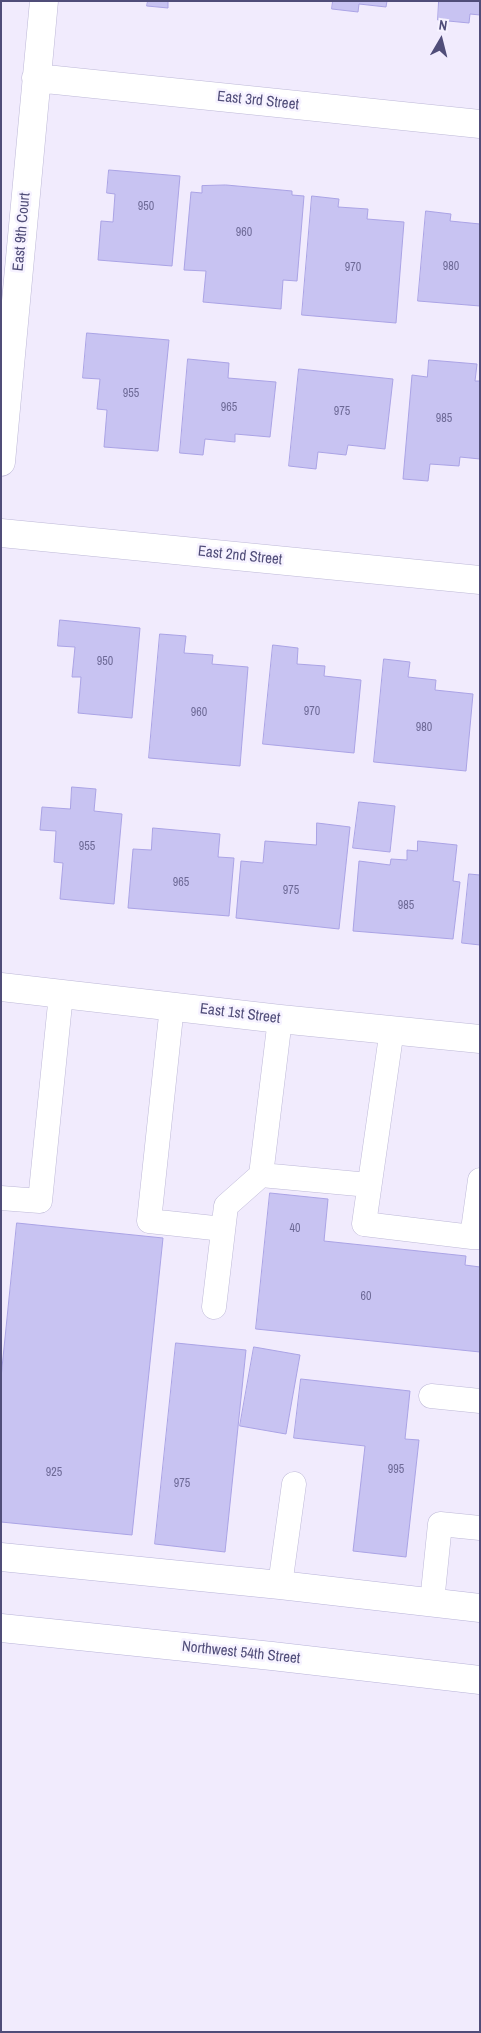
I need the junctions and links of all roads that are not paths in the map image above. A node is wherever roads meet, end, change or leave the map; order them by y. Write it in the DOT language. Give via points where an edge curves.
graph roads {
  1 [pos="44,1"];
  2 [pos="36,78"];
  3 [pos="480,124"];
  4 [pos="1,462"];
  5 [pos="1,532"];
  6 [pos="480,580"];
  7 [pos="1,987"];
  8 [pos="61,994"];
  9 [pos="172,1006"];
  10 [pos="280,1019"];
  11 [pos="392,1029"];
  12 [pos="480,1039"];
  13 [pos="261,1175"];
  14 [pos="480,1180"];
  15 [pos="369,1185"];
  16 [pos="1,1198"];
  17 [pos="223,1229"];
  18 [pos="476,1237"];
  19 [pos="214,1307"];
  20 [pos="431,1396"];
  21 [pos="480,1401"];
  22 [pos="294,1484"];
  23 [pos="480,1528"];
  24 [pos="1,1557"];
  25 [pos="280,1585"];
  26 [pos="432,1602"];
  27 [pos="480,1608"];
  28 [pos="1,1628"];
  29 [pos="480,1680"];
  1 -- 2 [label="street, East 9th Court"];
  2 -- 3 [label="street, East 3rd Street"];
  2 -- 4 [label="street, East 9th Court"];
  5 -- 6 [label="street, East 2nd Street"];
  7 -- 8 [label="street, East 1st Street"];
  8 -- 9 [label="street, East 1st Street"];
  8 -- 16 [label="lane" via="40,1201"];
  9 -- 10 [label="street, East 1st Street"];
  9 -- 17 [label="lane" via="149,1221"];
  10 -- 11 [label="street, East 1st Street"];
  10 -- 13 [label="lane"];
  11 -- 12 [label="street, East 1st Street"];
  11 -- 15 [label="lane"];
  13 -- 15 [label="lane"];
  13 -- 17 [label="lane" via="226,1206"];
  14 -- 18 [label="lane"];
  15 -- 18 [label="lane" via="364,1224"];
  17 -- 19 [label="lane"];
  20 -- 21 [label="lane"];
  22 -- 25 [label="lane"];
  23 -- 26 [label="lane" via="440,1524"];
  24 -- 25 [label="street"];
  25 -- 26 [label="street"];
  26 -- 27 [label="street"];
  28 -- 29 [label="street, Northwest 54th Street"];
}
